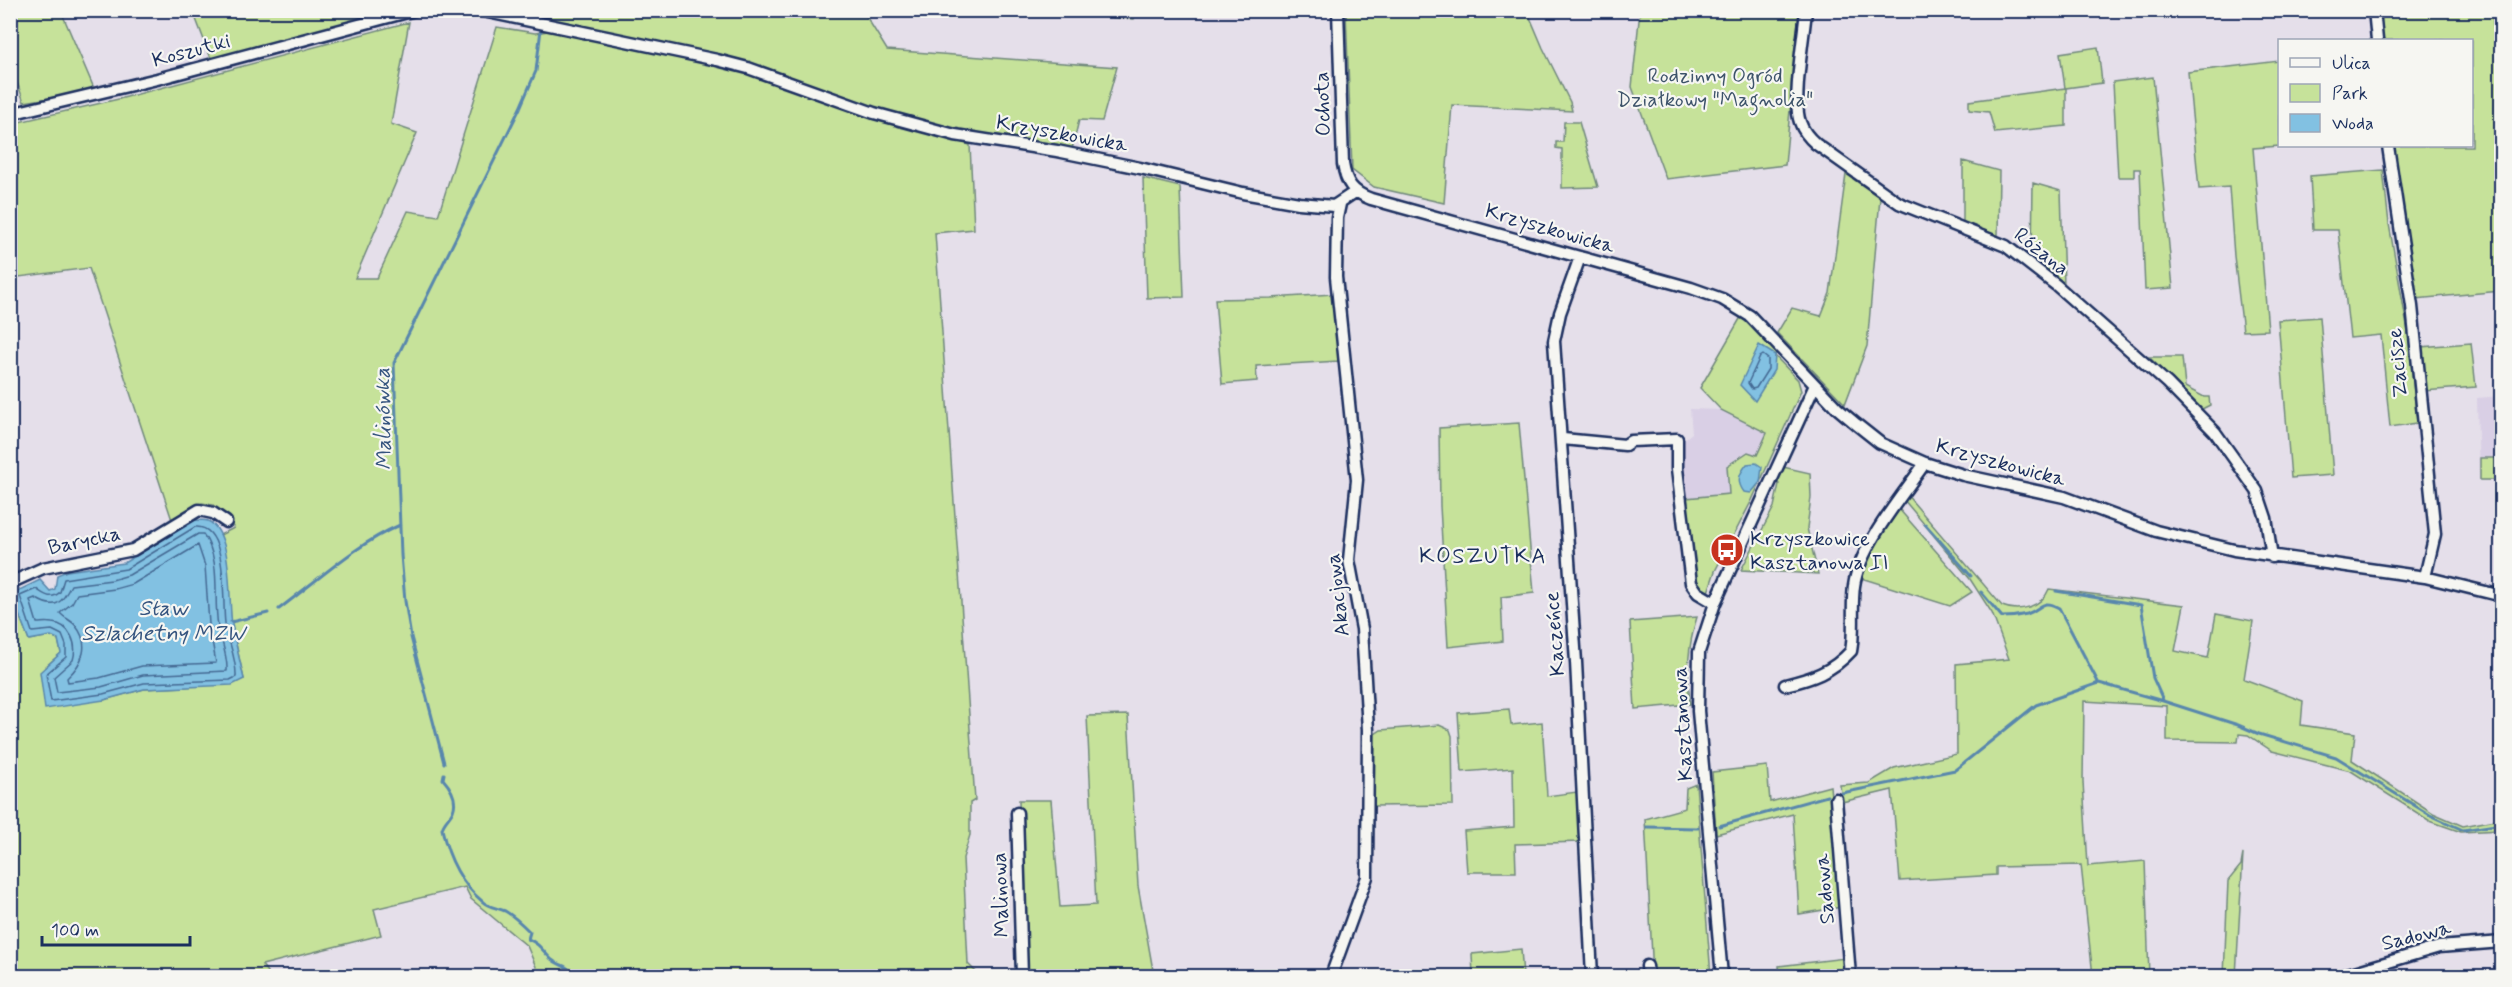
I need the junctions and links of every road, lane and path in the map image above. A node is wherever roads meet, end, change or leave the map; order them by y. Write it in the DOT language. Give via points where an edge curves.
graph roads {
  1 [pos="415,10"];
  2 [pos="478,10"];
  3 [pos="1338,10"];
  4 [pos="1806,10"];
  5 [pos="2374,10"];
  6 [pos="2377,39"];
  7 [pos="10,114"];
  8 [pos="2388,147"];
  9 [pos="1355,192"];
  10 [pos="1340,204"];
  11 [pos="1580,257"];
  12 [pos="1815,385"];
  13 [pos="1563,439"];
  14 [pos="1925,463"];
  15 [pos="226,522"];
  16 [pos="2272,557"];
  17 [pos="2425,577"];
  18 [pos="10,583"];
  19 [pos="2502,596"];
  20 [pos="1715,603"];
  21 [pos="1785,685"];
  22 [pos="1836,799"];
  23 [pos="1017,813"];
  24 [pos="2502,942"];
  25 [pos="1022,976"];
  26 [pos="1331,976"];
  27 [pos="1592,976"];
  28 [pos="1722,976"];
  29 [pos="1850,976"];
  30 [pos="2341,976"];
  1 -- 7 [label="street, Koszutki"];
  2 -- 10 [label="street, Krzyszkowicka" via="727,62 874,113 955,135 1140,168 1266,198 1323,206"];
  3 -- 9 [label="street, Ochota" via="1343,164"];
  4 -- 16 [label="street, Różana" via="1797,105 1806,135 1899,203 2006,246 2167,383 2214,432 2257,491"];
  5 -- 6 [label="street"];
  8 -- 17 [label="street, Zacisze" via="2412,306 2435,534"];
  9 -- 10 [label="street"];
  9 -- 11 [label="street, Krzyszkowicka"];
  10 -- 26 [label="street, Akacjowa" via="1336,276 1357,480 1349,560 1362,629 1368,730 1367,876"];
  11 -- 12 [label="street, Krzyszkowicka" via="1691,288 1733,305 1766,331"];
  11 -- 13 [label="street, Kaczeńce" via="1554,341"];
  12 -- 14 [label="street, Krzyszkowicka" via="1880,443"];
  12 -- 20 [label="street, Kasztanowa"];
  13 -- 20 [label="street" via="1625,446 1631,441 1677,439 1691,584"];
  13 -- 27 [label="street, Kaczeńce"];
  14 -- 16 [label="street, Krzyszkowicka" via="2064,497 2156,531"];
  14 -- 21 [label="street" via="1860,561 1854,586 1851,651 1835,667 1818,676"];
  15 -- 18 [label="street, Barycka" via="199,510 133,550 43,568"];
  16 -- 17 [label="street, Krzyszkowicka"];
  17 -- 19 [label="street, Krzyszkowicka"];
  20 -- 28 [label="street, Kasztanowa" via="1699,652 1698,711"];
  22 -- 29 [label="street, Sadowa"];
  23 -- 25 [label="street, Malinowa"];
  24 -- 30 [label="street, Sadowa" via="2439,947"];
}
